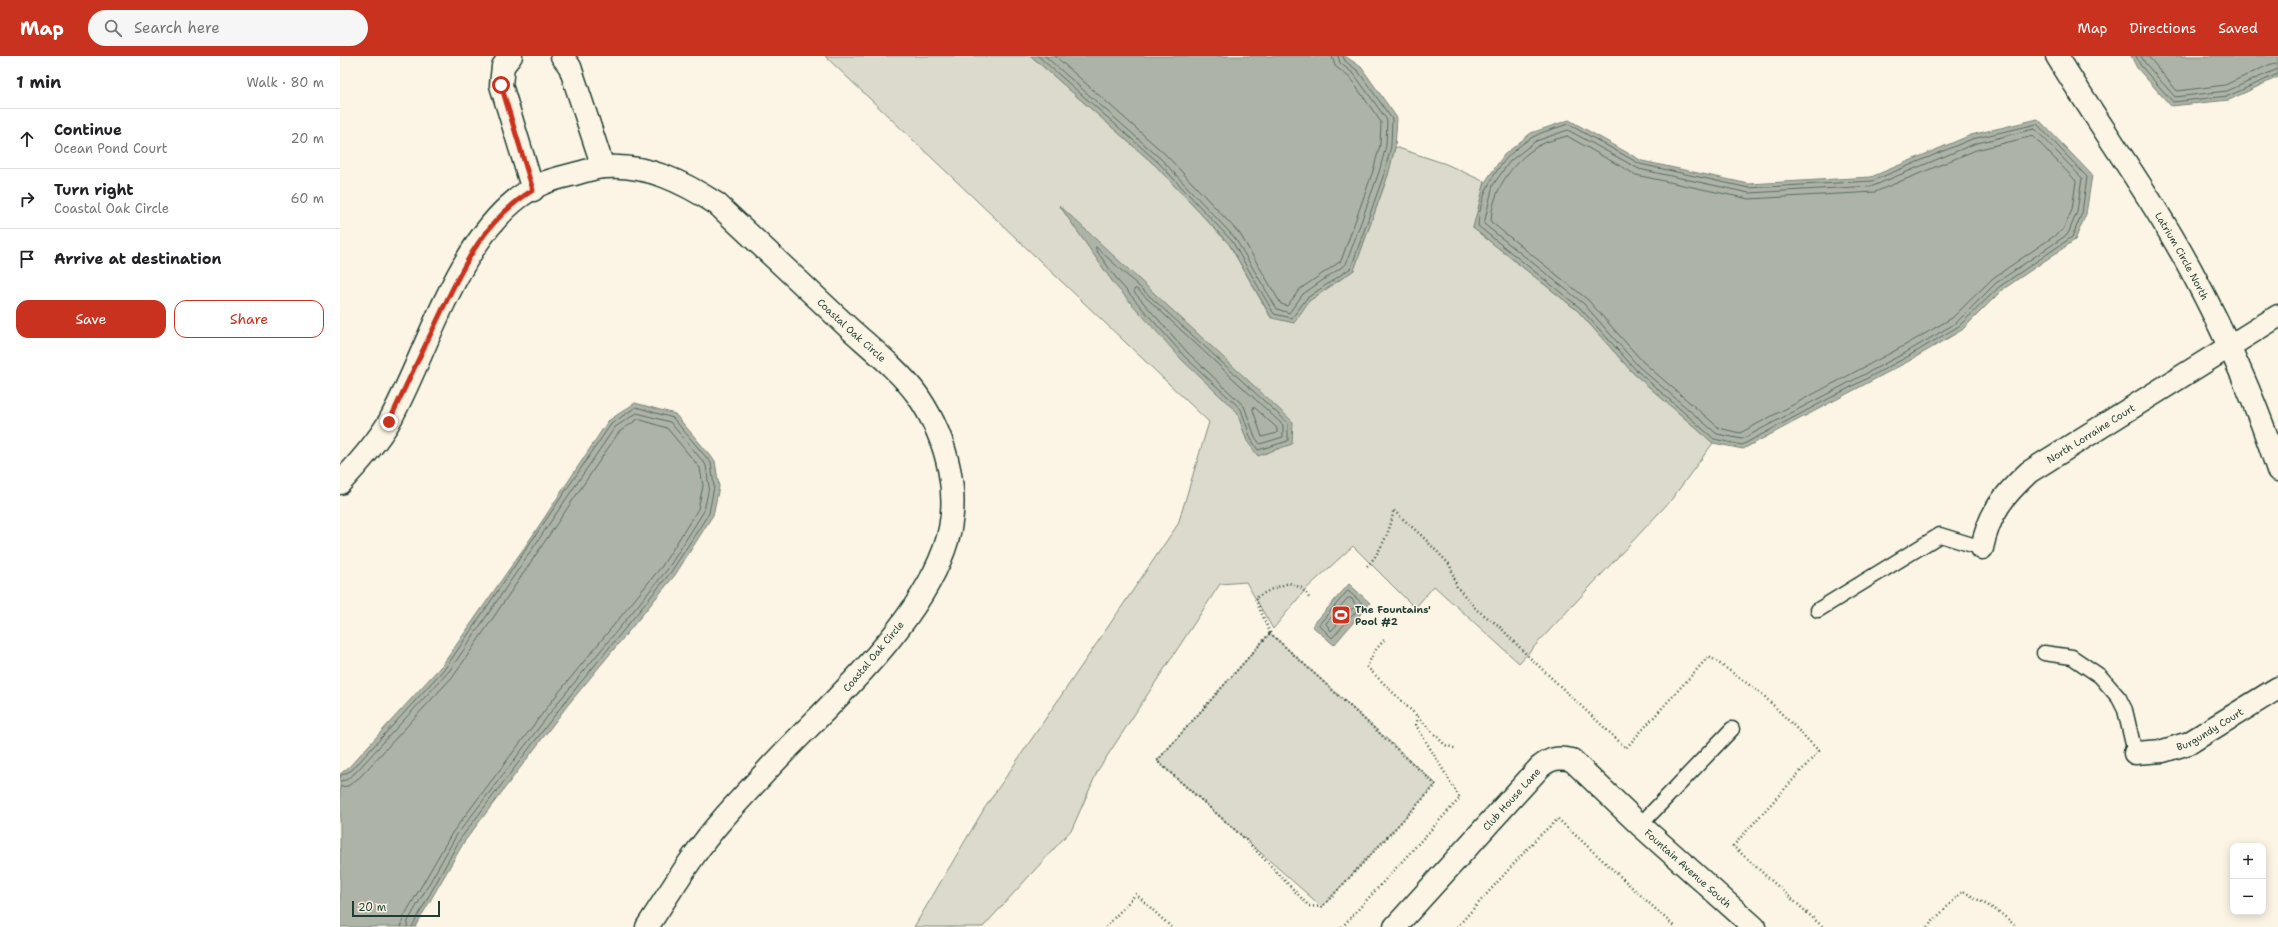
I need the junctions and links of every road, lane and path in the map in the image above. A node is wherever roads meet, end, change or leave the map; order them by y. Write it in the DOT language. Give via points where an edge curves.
graph roads {
  1 [pos="511,56"];
  2 [pos="562,56"];
  3 [pos="2057,56"];
  4 [pos="603,167"];
  5 [pos="533,190"];
  6 [pos="2278,316"];
  7 [pos="2229,347"];
  8 [pos="2278,470"];
  9 [pos="340,483"];
  10 [pos="1982,548"];
  11 [pos="1367,566"];
  12 [pos="1310,598"];
  13 [pos="1818,610"];
  14 [pos="1270,633"];
  15 [pos="1384,640"];
  16 [pos="2044,653"];
  17 [pos="1527,655"];
  18 [pos="2278,688"];
  19 [pos="1418,717"];
  20 [pos="1732,729"];
  21 [pos="1457,749"];
  22 [pos="2135,753"];
  23 [pos="1640,826"];
  24 [pos="647,927"];
  25 [pos="1106,927"];
  26 [pos="1172,927"];
  27 [pos="1342,927"];
  28 [pos="1395,927"];
  29 [pos="1457,927"];
  30 [pos="1675,927"];
  31 [pos="1754,927"];
  32 [pos="1926,927"];
  33 [pos="2017,927"];
  1 -- 5 [label="street" via="503,66 501,85"];
  2 -- 4 [label="street" via="570,67"];
  3 -- 7 [label="street, Latrium Circle North" via="2186,262"];
  4 -- 5 [label="street, Coastal Oak Circle" via="546,182"];
  4 -- 24 [label="street, Coastal Oak Circle" via="626,167 659,174 690,186 717,204 916,394 935,425 948,459 952,490 951,520 944,550 926,586 899,627 844,692 720,822 682,872"];
  5 -- 9 [label="street, Coastal Oak Circle" via="517,200 484,234 465,262 389,422 364,459"];
  6 -- 7 [label="street, North Lorraine Court"];
  7 -- 8 [label="street, Latrium Circle North"];
  7 -- 10 [label="street, North Lorraine Court" via="2029,472 2007,493 1995,510"];
  10 -- 13 [label="lane" via="1940,535"];
  11 -- 17 [label="path" via="1384,540 1393,518 1393,510 1450,565 1457,587 1466,598"];
  12 -- 14 [label="path" via="1302,588 1289,583 1255,598"];
  14 -- 14 [label="path" via="1436,785 1322,907 1309,906 1242,836 1157,761"];
  15 -- 19 [label="path" via="1374,652 1367,667"];
  16 -- 22 [label="lane" via="2072,657 2100,676 2119,698 2125,710"];
  18 -- 22 [label="street, Burgundy Court" via="2189,743 2163,751"];
  19 -- 21 [label="path" via="1445,745"];
  19 -- 27 [label="path" via="1416,725 1460,798"];
  20 -- 23 [label="lane"];
  23 -- 28 [label="street, Club House Lane" via="1572,760 1561,757 1549,760"];
  23 -- 31 [label="street, Fountain Avenue South"];
  25 -- 26 [label="path" via="1136,894"];
  29 -- 30 [label="path" via="1538,837 1558,819"];
  32 -- 33 [label="path" via="1962,891 1999,912"];
}
